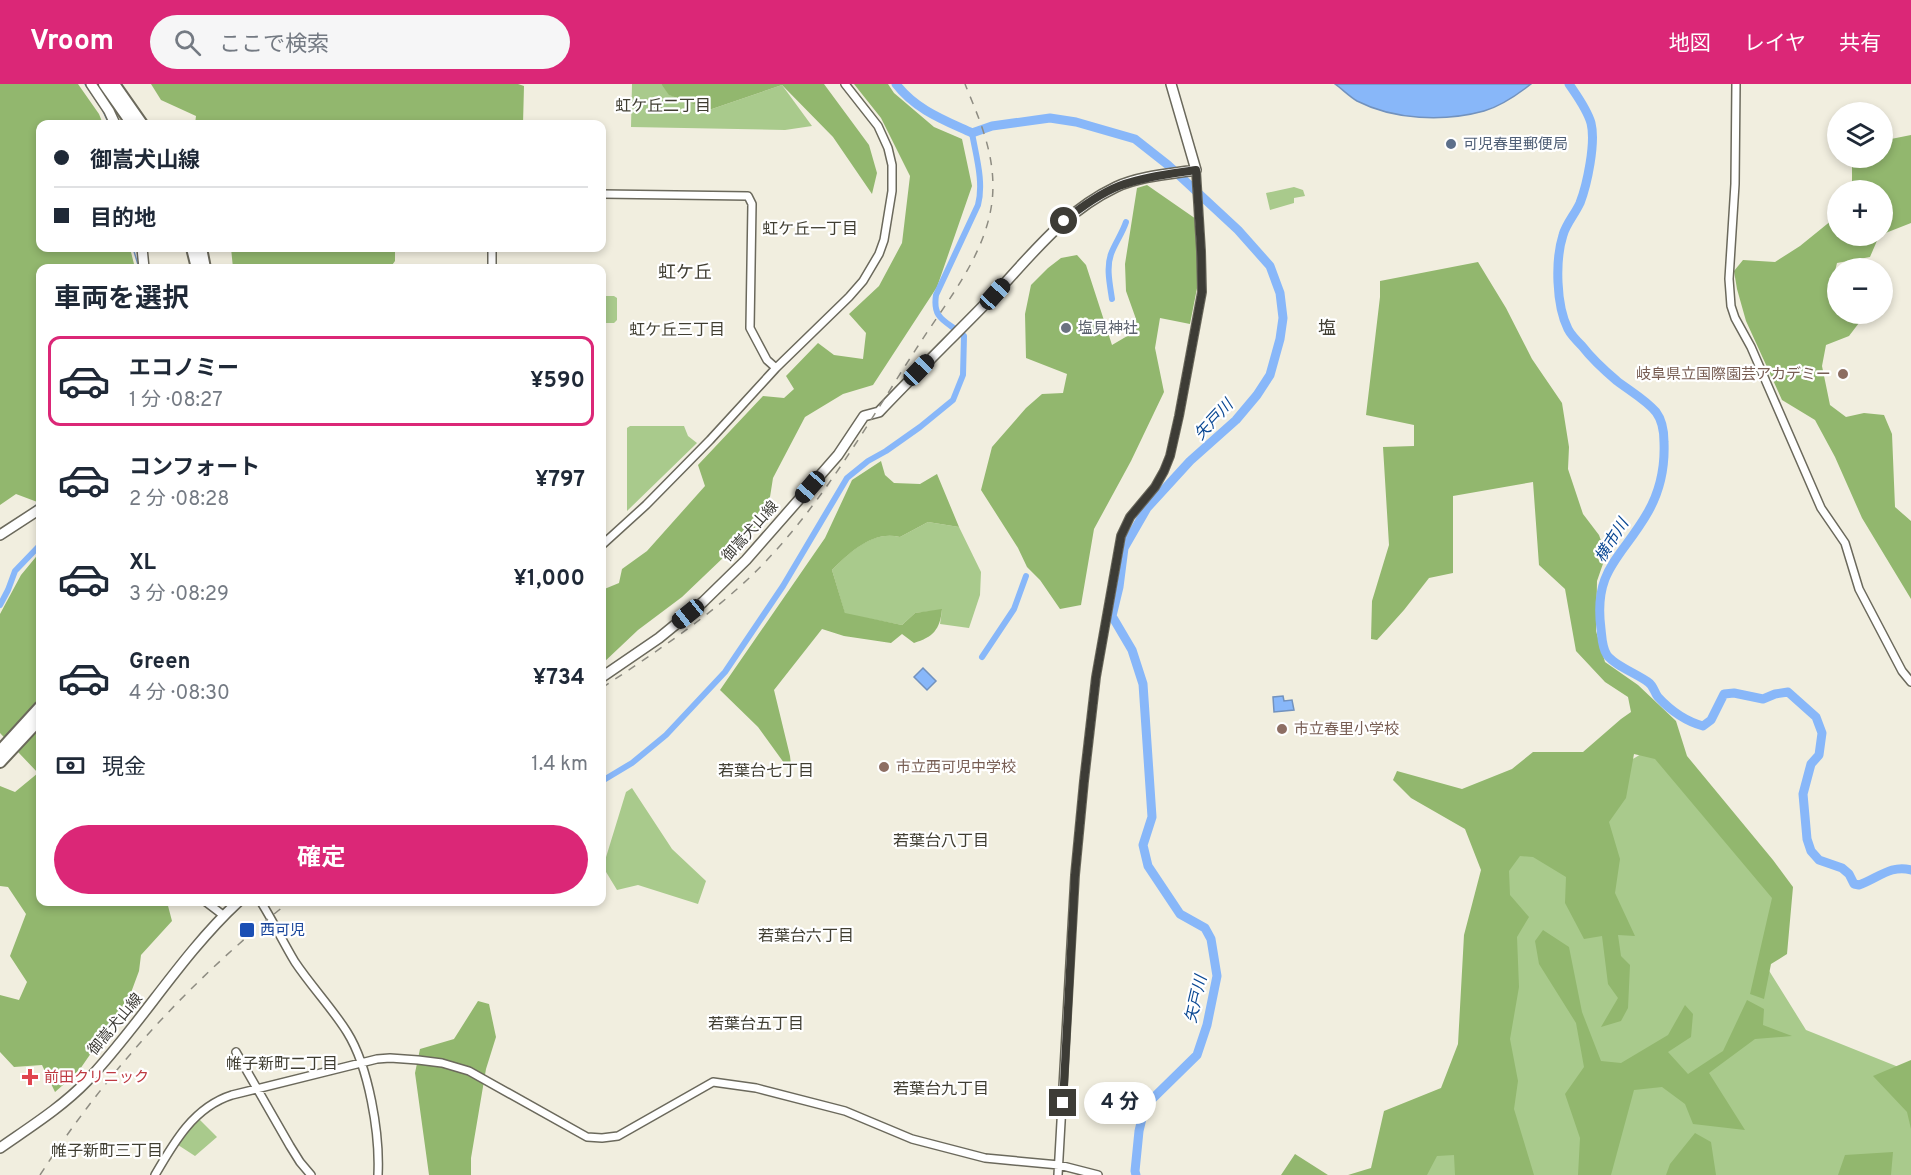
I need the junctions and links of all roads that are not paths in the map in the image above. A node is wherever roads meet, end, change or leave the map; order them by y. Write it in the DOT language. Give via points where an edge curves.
graph roads {
  1 [pos="91,84"];
  2 [pos="104,84"];
  3 [pos="114,84"];
  4 [pos="845,84"];
  5 [pos="1171,84"];
  6 [pos="1736,84"];
  7 [pos="113,120"];
  8 [pos="129,120"];
  9 [pos="139,120"];
  10 [pos="1196,170"];
  11 [pos="606,194"];
  12 [pos="776,368"];
  13 [pos="36,512"];
  14 [pos="0,535"];
  15 [pos="606,542"];
  16 [pos="606,674"];
  17 [pos="1911,682"];
  18 [pos="36,711"];
  19 [pos="36,723"];
  20 [pos="0,750"];
  21 [pos="0,764"];
  22 [pos="211,906"];
  23 [pos="233,906"];
  24 [pos="263,906"];
  25 [pos="223,915"];
  26 [pos="236,1052"];
  27 [pos="361,1063"];
  28 [pos="258,1088"];
  29 [pos="0,1148"];
  30 [pos="1059,1165"];
  31 [pos="155,1175"];
  32 [pos="311,1175"];
  33 [pos="378,1175"];
  34 [pos="1059,1175"];
  35 [pos="1098,1175"];
  1 -- 7 [label="main road"];
  2 -- 8 [label="highway"];
  3 -- 9 [label="highway"];
  4 -- 12 [label="street" via="878,126 888,148 892,191 884,240 849,297"];
  5 -- 10 [label="main road"];
  6 -- 17 [label="street" via="1731,306 1821,508 1845,543 1859,589"];
  10 -- 16 [label="main road, 御嵩犬山線" via="1118,186 1054,229 879,412 864,416 838,455 739,567 703,602"];
  10 -- 30 [label="street" via="1202,292 1172,451 1155,487 1130,517 1121,536 1096,677 1075,875"];
  11 -- 12 [label="street" via="748,196 752,204 750,328 767,360"];
  12 -- 15 [label="street" via="710,440"];
  13 -- 14 [label="main road"];
  18 -- 20 [label="highway"];
  19 -- 21 [label="highway"];
  22 -- 25 [label="street"];
  23 -- 25 [label="main road, 御嵩犬山線"];
  24 -- 27 [label="street" via="296,963 348,1033"];
  25 -- 29 [label="main road, 御嵩犬山線" via="88,1080 66,1101"];
  26 -- 28 [label="street"];
  27 -- 28 [label="street"];
  27 -- 30 [label="street" via="401,1058 455,1066 587,1137 618,1136 713,1082 756,1088 845,1111 912,1139 985,1158"];
  27 -- 33 [label="street" via="379,1147"];
  28 -- 31 [label="street" via="223,1098 202,1110 184,1129"];
  28 -- 32 [label="street"];
  30 -- 34 [label="street"];
  30 -- 35 [label="street"];
}
